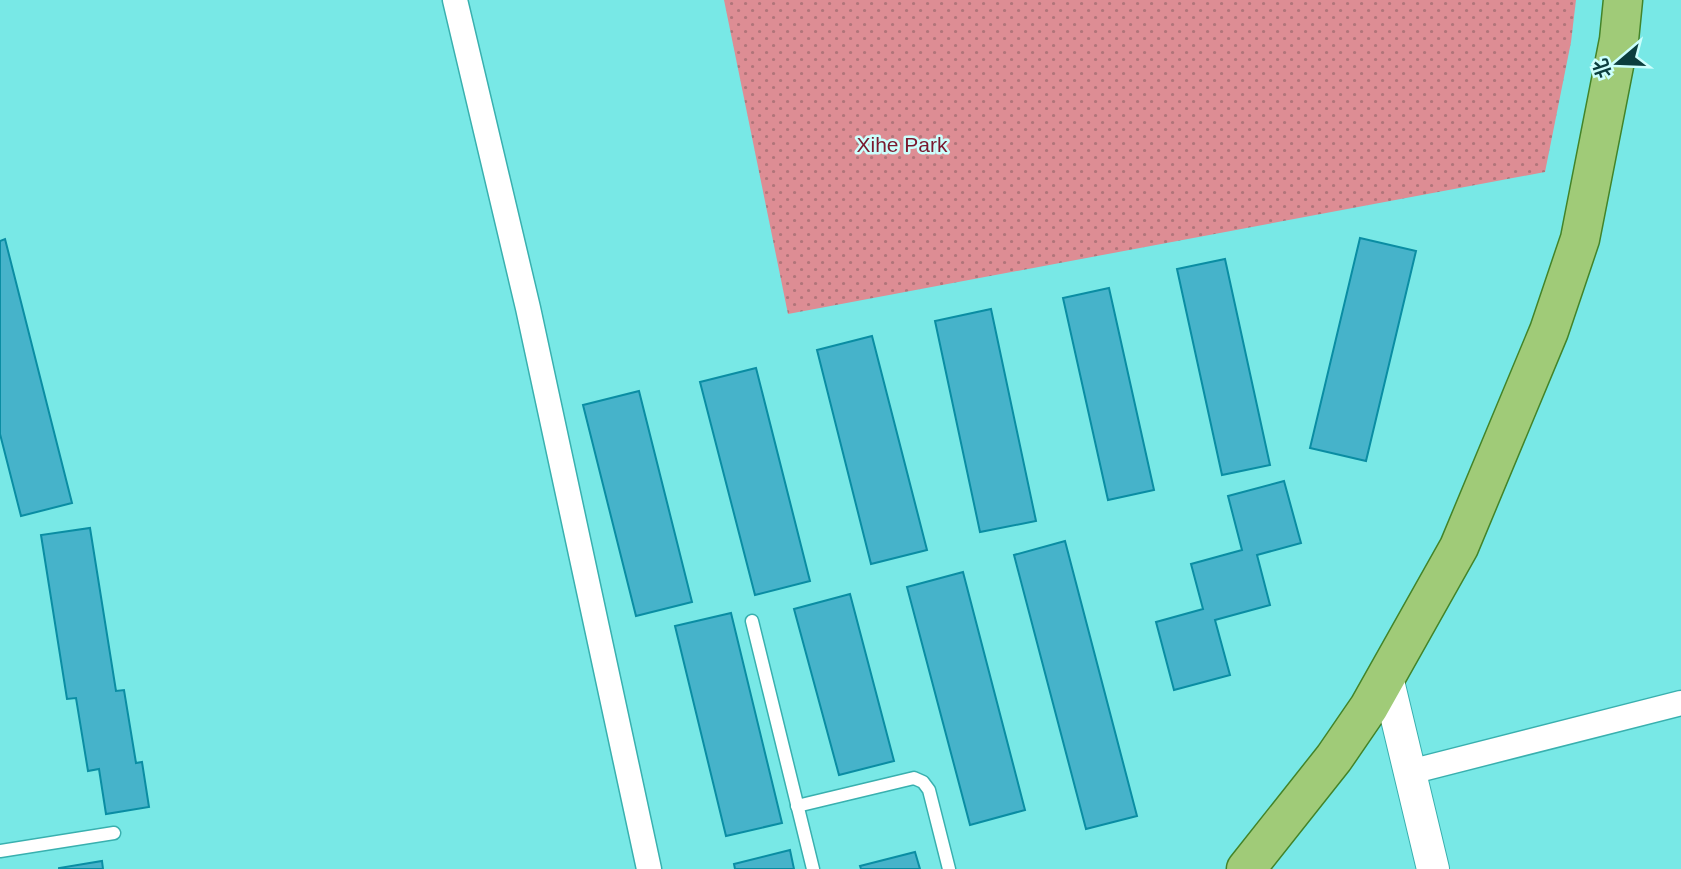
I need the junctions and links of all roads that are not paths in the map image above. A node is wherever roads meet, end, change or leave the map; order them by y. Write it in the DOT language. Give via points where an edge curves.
graph roads {
  1 [pos="455,0"];
  2 [pos="1623,0"];
  3 [pos="752,621"];
  4 [pos="1387,677"];
  5 [pos="1681,703"];
  6 [pos="1410,772"];
  7 [pos="797,806"];
  8 [pos="114,833"];
  9 [pos="0,851"];
  10 [pos="649,869"];
  11 [pos="813,869"];
  12 [pos="949,869"];
  13 [pos="1246,869"];
  14 [pos="1433,869"];
  1 -- 10 [label="street" via="528,308"];
  2 -- 4 [label="main road" via="1580,239 1549,331 1459,547"];
  3 -- 7 [label="lane"];
  4 -- 6 [label="street"];
  4 -- 13 [label="main road" via="1334,758"];
  5 -- 6 [label="street"];
  6 -- 14 [label="street"];
  7 -- 11 [label="lane"];
  7 -- 12 [label="lane" via="914,778 929,790"];
  8 -- 9 [label="lane"];
}
